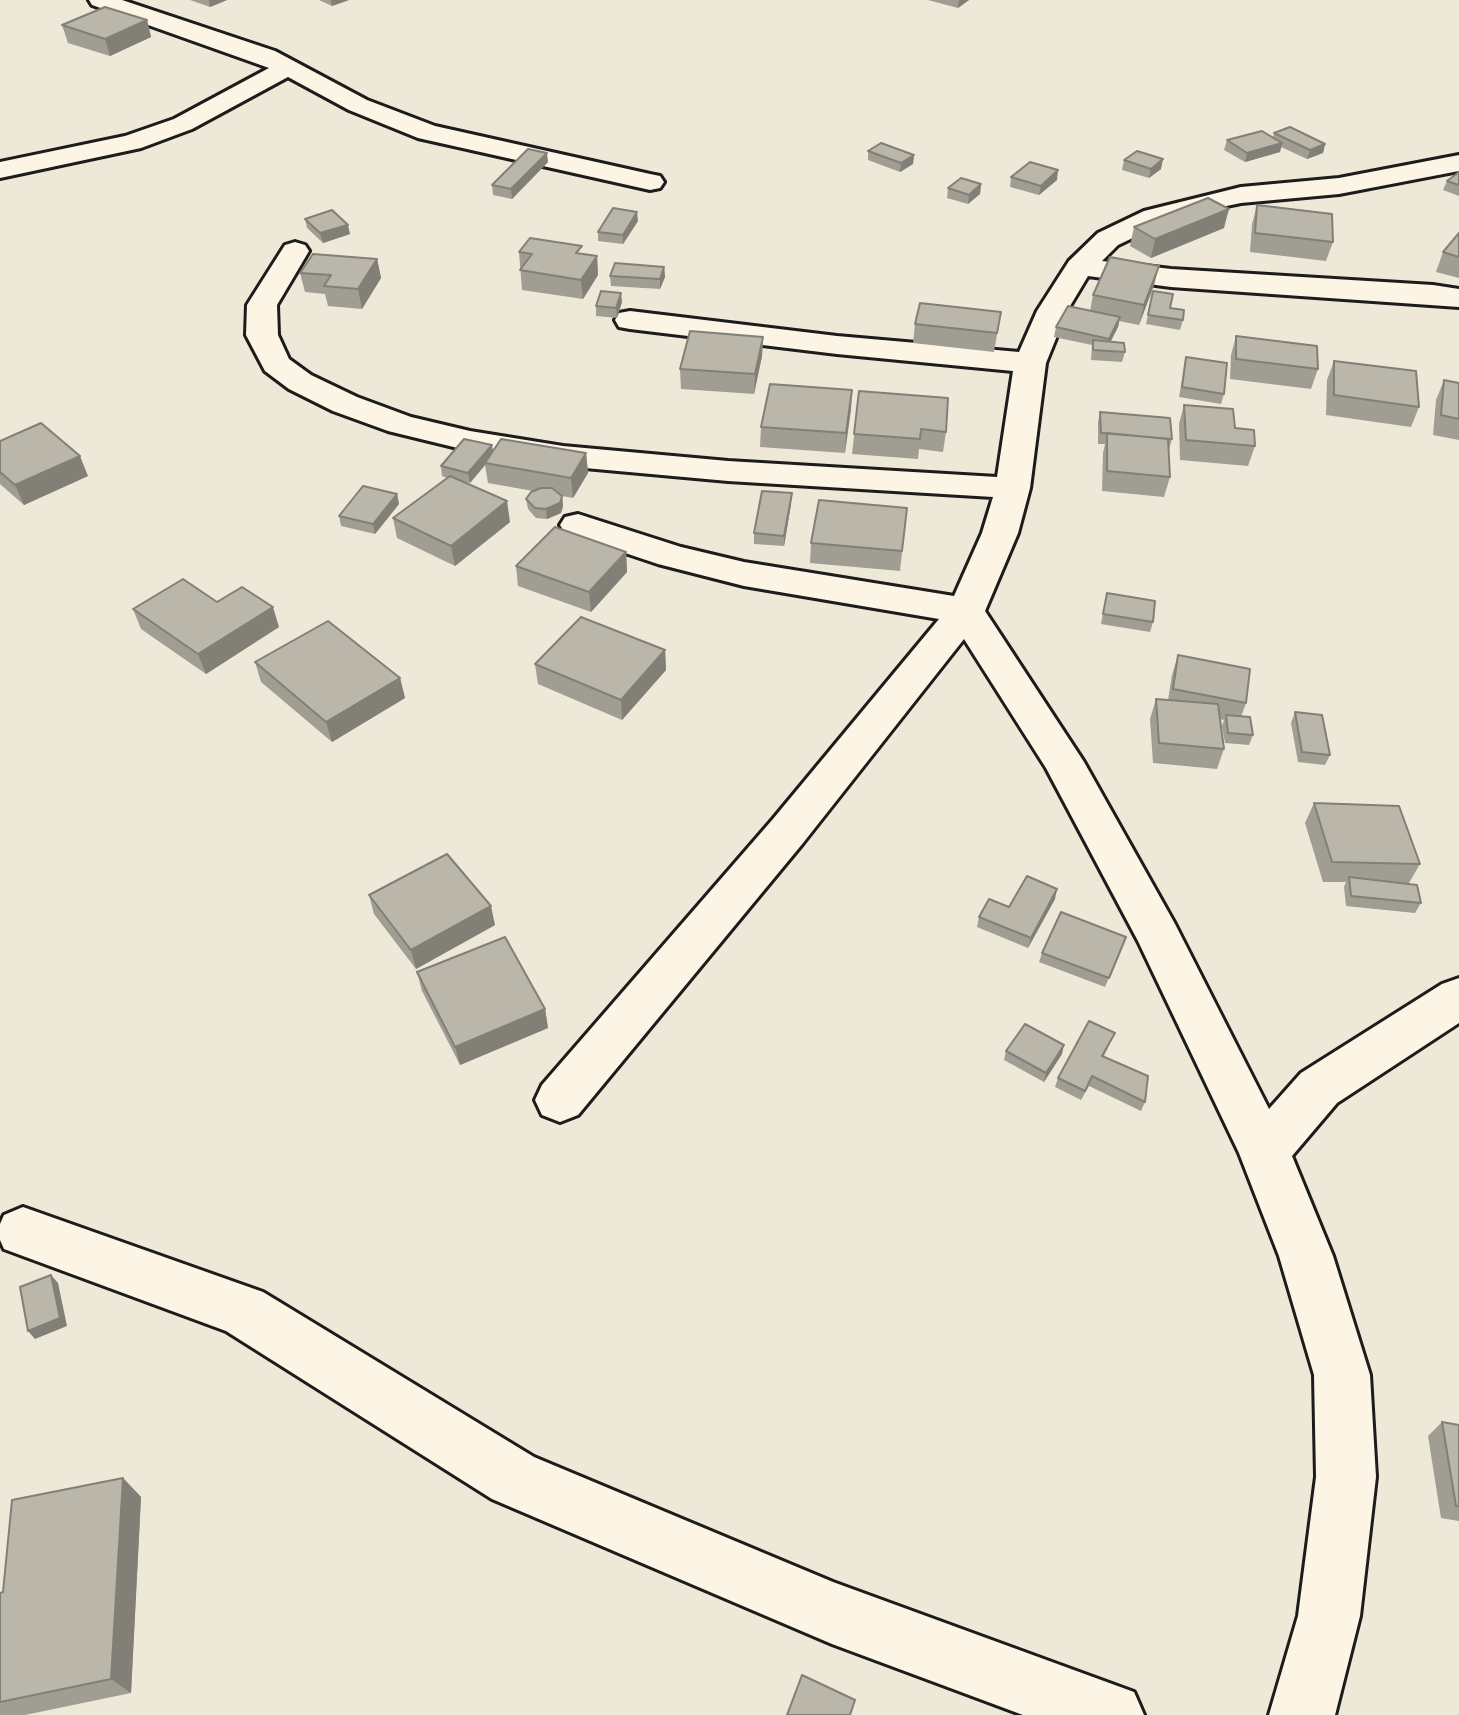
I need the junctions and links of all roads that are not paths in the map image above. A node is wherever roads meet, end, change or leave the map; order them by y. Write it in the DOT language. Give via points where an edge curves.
graph roads {
  1 [pos="100,0"];
  2 [pos="287,68"];
  3 [pos="1459,163"];
  4 [pos="0,170"];
  5 [pos="650,182"];
  6 [pos="295,251"];
  7 [pos="1079,267"];
  8 [pos="1459,298"];
  9 [pos="630,320"];
  10 [pos="1030,363"];
  11 [pos="1013,488"];
  12 [pos="578,525"];
  13 [pos="966,611"];
  14 [pos="1459,998"];
  15 [pos="560,1100"];
  16 [pos="1264,1151"];
  17 [pos="23,1232"];
  18 [pos="1111,1715"];
  19 [pos="1302,1715"];
  1 -- 2 [label="street" via="228,41"];
  2 -- 4 [label="street" via="183,124 132,142"];
  2 -- 5 [label="street" via="358,105 427,132"];
  3 -- 7 [label="street" via="1339,186 1196,204 1108,239"];
  6 -- 11 [label="street" via="262,305 262,335 276,364 345,404 400,424 563,456"];
  7 -- 8 [label="street"];
  7 -- 10 [label="street" via="1052,311"];
  9 -- 10 [label="street"];
  10 -- 11 [label="street"];
  11 -- 13 [label="street"];
  12 -- 13 [label="street" via="744,574"];
  13 -- 15 [label="street"];
  13 -- 16 [label="street" via="1100,829"];
  14 -- 16 [label="street" via="1319,1088"];
  16 -- 19 [label="street" via="1306,1256 1342,1375 1346,1477 1329,1616"];
  17 -- 18 [label="street" via="243,1311 513,1478 832,1613"];
}
